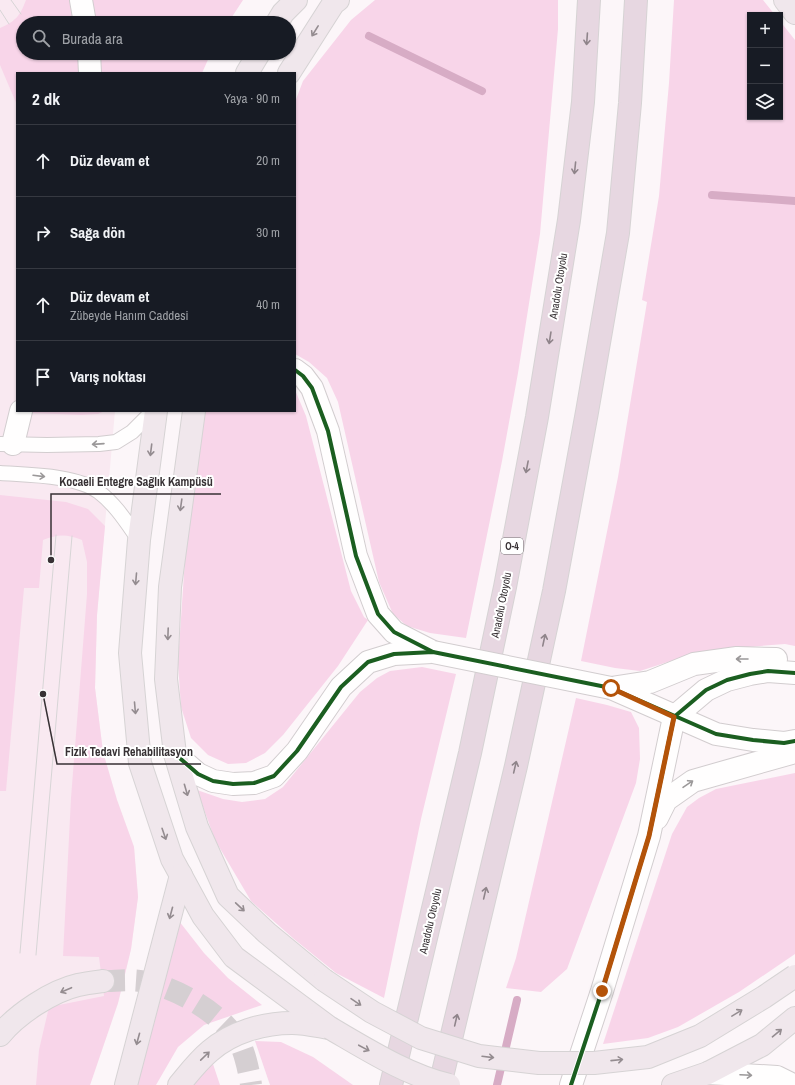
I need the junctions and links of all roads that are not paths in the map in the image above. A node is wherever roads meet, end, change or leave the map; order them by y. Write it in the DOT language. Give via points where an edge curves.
graph roads {
  1 [pos="81,0"];
  2 [pos="296,0"];
  3 [pos="338,0"];
  4 [pos="589,0"];
  5 [pos="636,0"];
  6 [pos="786,0"];
  7 [pos="795,13"];
  8 [pos="84,16"];
  9 [pos="281,16"];
  10 [pos="89,60"];
  11 [pos="255,60"];
  12 [pos="90,72"];
  13 [pos="248,72"];
  14 [pos="290,72"];
  15 [pos="296,371"];
  16 [pos="21,412"];
  17 [pos="153,412"];
  18 [pos="154,412"];
  19 [pos="194,412"];
  20 [pos="7,444"];
  21 [pos="0,473"];
  22 [pos="139,540"];
  23 [pos="433,652"];
  24 [pos="795,662"];
  25 [pos="795,673"];
  26 [pos="611,688"];
  27 [pos="674,717"];
  28 [pos="795,742"];
  29 [pos="795,752"];
  30 [pos="175,754"];
  31 [pos="649,836"];
  32 [pos="181,875"];
  33 [pos="795,976"];
  34 [pos="103,981"];
  35 [pos="795,1018"];
  36 [pos="330,1028"];
  37 [pos="0,1035"];
  38 [pos="708,1073"];
  39 [pos="126,1083"];
  40 [pos="179,1085"];
  41 [pos="391,1085"];
  42 [pos="440,1085"];
  43 [pos="450,1085"];
  44 [pos="570,1085"];
  45 [pos="673,1085"];
  46 [pos="793,1085"];
  1 -- 8 [label="street"];
  2 -- 9 [label="main road"];
  3 -- 14 [label="main road, one-way"];
  4 -- 41 [label="highway, Anadolu Otoyolu / O-4, one-way" via="583,102 569,220 537,417 470,753"];
  42 -- 5 [label="highway, one-way" via="516,766 554,591 581,443 618,233"];
  6 -- 7 [label="main road"];
  10 -- 12 [label="street"];
  11 -- 13 [label="main road"];
  15 -- 23 [label="street" via="312,388 328,431 356,556 378,614 394,632"];
  16 -- 20 [label="street"];
  17 -- 20 [label="lane, one-way" via="132,432 116,442"];
  18 -- 22 [label="main road, one-way"];
  19 -- 30 [label="main road, one-way" via="170,587 166,679"];
  21 -- 22 [label="lane, one-way" via="36,475 86,485 99,492 116,509"];
  22 -- 32 [label="main road, one-way" via="130,653 140,763 172,859"];
  23 -- 26 [label="street, bridge"];
  23 -- 30 [label="street" via="394,654 368,662 341,687 297,751 274,776 254,784 212,780 198,774"];
  24 -- 26 [label="street, one-way" via="737,658 694,664 650,682"];
  25 -- 27 [label="street" via="768,671 727,680 706,690"];
  26 -- 27 [label="street"];
  27 -- 28 [label="street" via="716,734 753,740"];
  27 -- 31 [label="street"];
  31 -- 29 [label="street, one-way" via="666,800 692,781"];
  30 -- 33 [label="main road, one-way, bridge" via="197,828 228,896 267,933 324,980 372,1012 421,1038 479,1056 539,1063 594,1063 648,1057 700,1036"];
  31 -- 44 [label="street" via="602,991"];
  32 -- 36 [label="main road" via="204,916 234,957"];
  32 -- 39 [label="main road, one-way"];
  34 -- 37 [label="main road, one-way" via="77,985 48,997 24,1012"];
  38 -- 35 [label="main road, one-way" via="762,1046"];
  40 -- 36 [label="main road, one-way" via="210,1050 243,1031 293,1023"];
  36 -- 43 [label="main road, one-way, bridge" via="388,1060 433,1081"];
  38 -- 45 [label="main road"];
  38 -- 46 [label="street, one-way" via="777,1077"];
}
